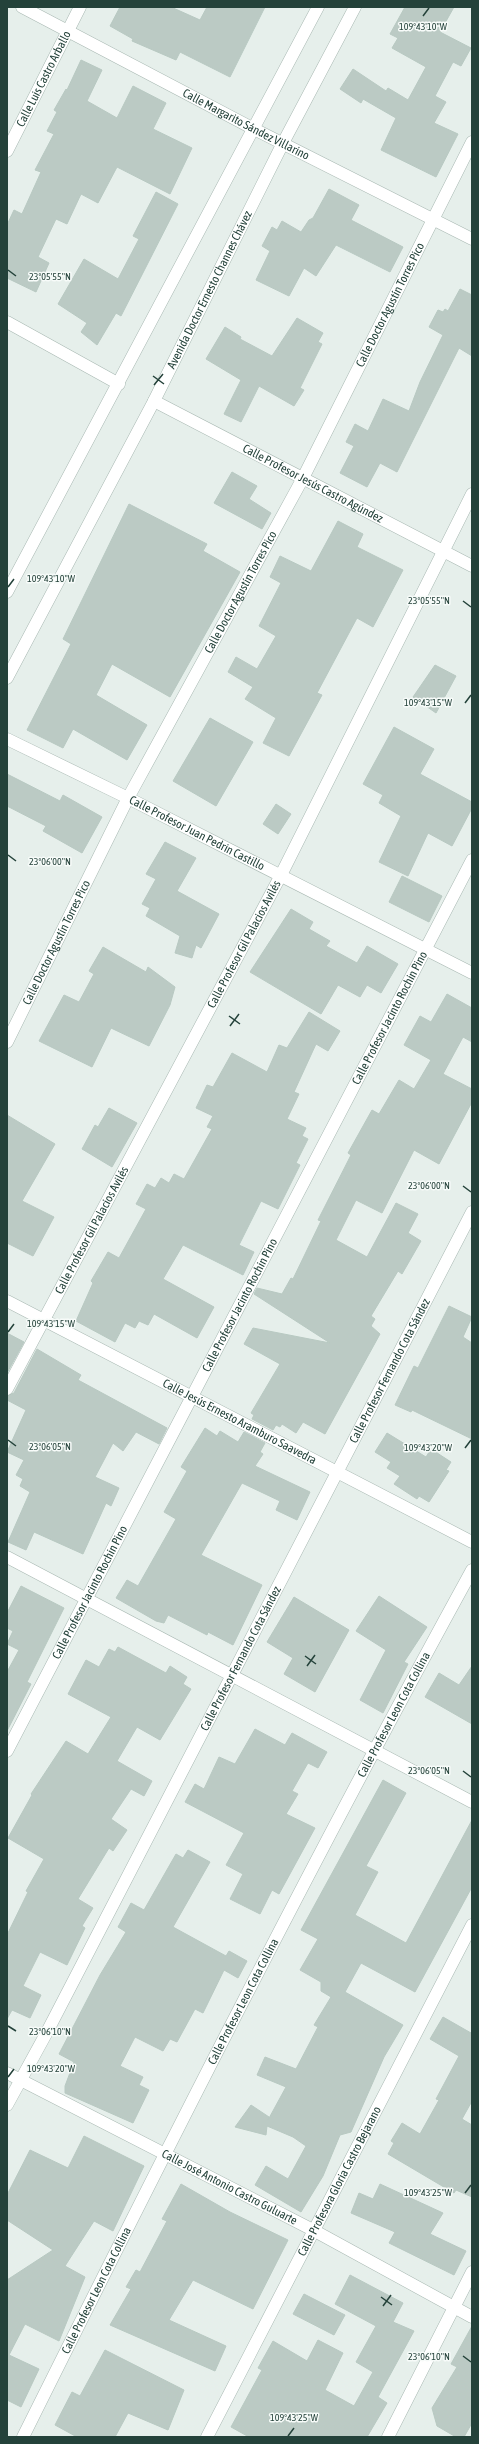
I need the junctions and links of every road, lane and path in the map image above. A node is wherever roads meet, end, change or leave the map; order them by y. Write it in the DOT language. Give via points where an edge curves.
graph roads {
  1 [pos="22,7"];
  2 [pos="80,7"];
  3 [pos="318,7"];
  4 [pos="355,7"];
  5 [pos="68,31"];
  6 [pos="254,129"];
  7 [pos="472,142"];
  8 [pos="283,143"];
  9 [pos="7,151"];
  10 [pos="433,218"];
  11 [pos="472,239"];
  12 [pos="7,322"];
  13 [pos="119,384"];
  14 [pos="154,401"];
  15 [pos="303,478"];
  16 [pos="472,494"];
  17 [pos="443,551"];
  18 [pos="472,566"];
  19 [pos="7,592"];
  20 [pos="7,678"];
  21 [pos="7,739"];
  22 [pos="128,798"];
  23 [pos="472,860"];
  24 [pos="281,876"];
  25 [pos="426,949"];
  26 [pos="472,973"];
  27 [pos="7,1042"];
  28 [pos="472,1212"];
  29 [pos="7,1302"];
  30 [pos="43,1319"];
  31 [pos="7,1389"];
  32 [pos="192,1398"];
  33 [pos="337,1472"];
  34 [pos="472,1542"];
  35 [pos="7,1557"];
  36 [pos="472,1570"];
  37 [pos="85,1598"];
  38 [pos="231,1674"];
  39 [pos="374,1750"];
  40 [pos="7,1751"];
  41 [pos="472,1802"];
  42 [pos="472,1925"];
  43 [pos="7,2073"];
  44 [pos="20,2079"];
  45 [pos="7,2104"];
  46 [pos="164,2154"];
  47 [pos="313,2230"];
  48 [pos="472,2272"];
  49 [pos="454,2307"];
  50 [pos="472,2317"];
  51 [pos="23,2437"];
  52 [pos="207,2437"];
  53 [pos="388,2437"];
  1 -- 5 [label="street, Calle Margarito Sández Villarino"];
  2 -- 5 [label="street, Calle Luis Castro Arballo"];
  3 -- 6 [label="street"];
  4 -- 8 [label="street, Avenida Doctor Ernesto Channes Chávez"];
  5 -- 6 [label="street, Calle Margarito Sández Villarino"];
  5 -- 9 [label="street, Calle Luis Castro Arballo"];
  6 -- 8 [label="street, Calle Margarito Sández Villarino"];
  6 -- 13 [label="street"];
  7 -- 10 [label="street, Calle Doctor Agustín Torres Pico"];
  8 -- 10 [label="street, Calle Margarito Sández Villarino"];
  8 -- 14 [label="street, Avenida Doctor Ernesto Channes Chávez"];
  10 -- 11 [label="street, Calle Margarito Sández Villarino"];
  10 -- 15 [label="street, Calle Doctor Agustín Torres Pico"];
  12 -- 13 [label="street"];
  13 -- 19 [label="street"];
  14 -- 15 [label="street, Calle Profesor Jesús Castro Agúndez"];
  14 -- 20 [label="street, Avenida Doctor Ernesto Channes Chávez"];
  15 -- 17 [label="street, Calle Profesor Jesús Castro Agúndez"];
  15 -- 22 [label="street, Calle Doctor Agustín Torres Pico"];
  16 -- 17 [label="street, Calle Profesor Gil Palacios Avilés"];
  17 -- 18 [label="street, Calle Profesor Jesús Castro Agúndez"];
  17 -- 24 [label="street, Calle Profesor Gil Palacios Avilés"];
  21 -- 22 [label="street, Calle Profesor Juan Pedrin Castillo"];
  22 -- 24 [label="street, Calle Profesor Juan Pedrin Castillo"];
  22 -- 27 [label="street, Calle Doctor Agustín Torres Pico"];
  23 -- 25 [label="street, Calle Profesor Jacinto Rochin Pino"];
  24 -- 25 [label="street, Calle Profesor Juan Pedrin Castillo"];
  24 -- 30 [label="street, Calle Profesor Gil Palacios Avilés"];
  25 -- 26 [label="street, Calle Profesor Juan Pedrin Castillo"];
  25 -- 32 [label="street, Calle Profesor Jacinto Rochin Pino"];
  28 -- 33 [label="street, Calle Profesor Fernando Cota Sández"];
  29 -- 30 [label="street, Calle Jesús Ernesto Aramburo Saavedra"];
  30 -- 31 [label="street, Calle Profesor Gil Palacios Avilés"];
  30 -- 32 [label="street, Calle Jesús Ernesto Aramburo Saavedra"];
  32 -- 33 [label="street, Calle Jesús Ernesto Aramburo Saavedra"];
  32 -- 37 [label="street, Calle Profesor Jacinto Rochin Pino"];
  33 -- 34 [label="street, Calle Jesús Ernesto Aramburo Saavedra"];
  33 -- 38 [label="street, Calle Profesor Fernando Cota Sández"];
  35 -- 37 [label="street"];
  36 -- 39 [label="street, Calle Profesor Leon Cota Collina"];
  37 -- 38 [label="street"];
  37 -- 40 [label="street, Calle Profesor Jacinto Rochin Pino"];
  38 -- 39 [label="street"];
  38 -- 44 [label="street, Calle Profesor Fernando Cota Sández" via="47,2032"];
  39 -- 41 [label="street"];
  39 -- 46 [label="street, Calle Profesor Leon Cota Collina"];
  42 -- 47 [label="street, Calle Profesora Gloria Castro Bejarano"];
  43 -- 44 [label="street, Calle José Antonio Castro Guluarte"];
  44 -- 45 [label="street, Calle Profesor Fernando Cota Sández"];
  44 -- 46 [label="street, Calle José Antonio Castro Guluarte"];
  46 -- 47 [label="street, Calle José Antonio Castro Guluarte"];
  46 -- 51 [label="street, Calle Profesor Leon Cota Collina"];
  47 -- 49 [label="street, Calle José Antonio Castro Guluarte"];
  47 -- 52 [label="street, Calle Profesora Gloria Castro Bejarano"];
  48 -- 49 [label="street"];
  49 -- 50 [label="street, Calle José Antonio Castro Guluarte"];
  49 -- 53 [label="street"];
}
